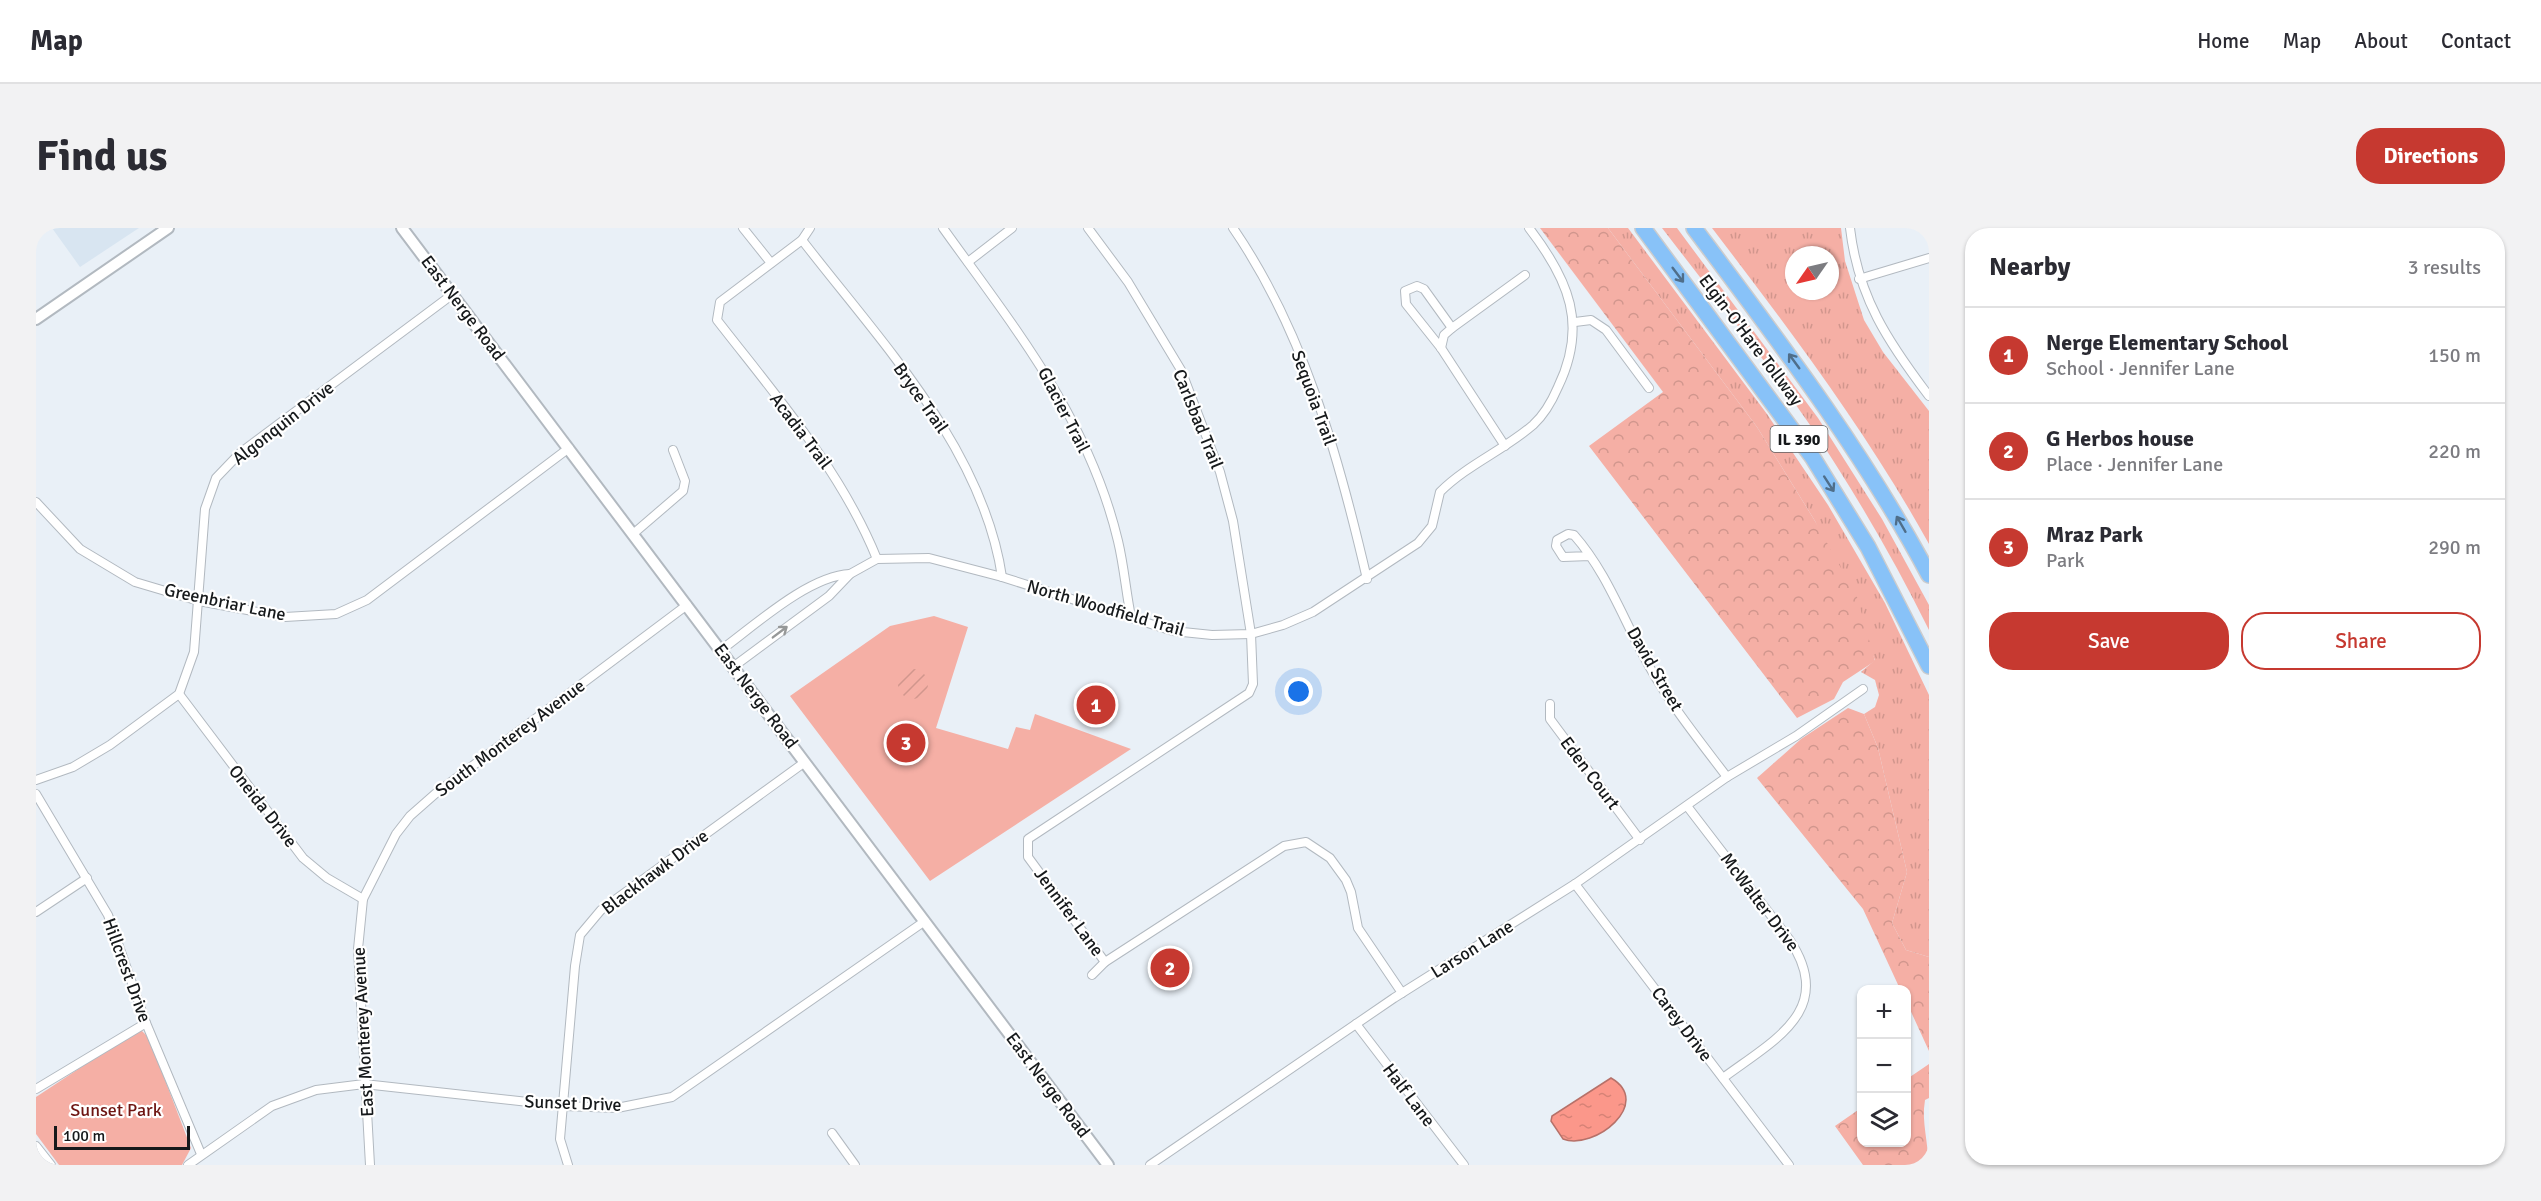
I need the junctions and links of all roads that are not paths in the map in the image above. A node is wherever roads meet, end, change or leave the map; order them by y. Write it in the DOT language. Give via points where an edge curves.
graph roads {
  1 [pos="168,228"];
  2 [pos="402,228"];
  3 [pos="743,228"];
  4 [pos="810,228"];
  5 [pos="943,228"];
  6 [pos="1012,228"];
  7 [pos="1088,228"];
  8 [pos="1233,228"];
  9 [pos="1529,228"];
  10 [pos="1643,228"];
  11 [pos="1694,228"];
  12 [pos="1850,228"];
  13 [pos="802,240"];
  14 [pos="1929,258"];
  15 [pos="968,262"];
  16 [pos="771,263"];
  17 [pos="1525,275"];
  18 [pos="1859,279"];
  19 [pos="453,294"];
  20 [pos="36,319"];
  21 [pos="1575,322"];
  22 [pos="1452,328"];
  23 [pos="1441,348"];
  24 [pos="1649,388"];
  25 [pos="1929,396"];
  26 [pos="1505,446"];
  27 [pos="569,448"];
  28 [pos="673,450"];
  29 [pos="36,502"];
  30 [pos="633,534"];
  31 [pos="1590,556"];
  32 [pos="877,559"];
  33 [pos="850,574"];
  34 [pos="1929,575"];
  35 [pos="1002,577"];
  36 [pos="1367,579"];
  37 [pos="199,600"];
  38 [pos="687,605"];
  39 [pos="1131,617"];
  40 [pos="1251,634"];
  41 [pos="721,651"];
  42 [pos="1929,666"];
  43 [pos="734,667"];
  44 [pos="1863,689"];
  45 [pos="179,694"];
  46 [pos="1550,704"];
  47 [pos="805,762"];
  48 [pos="1727,777"];
  49 [pos="36,780"];
  50 [pos="36,794"];
  51 [pos="1687,806"];
  52 [pos="1640,840"];
  53 [pos="87,878"];
  54 [pos="1575,884"];
  55 [pos="363,899"];
  56 [pos="36,912"];
  57 [pos="925,921"];
  58 [pos="1105,963"];
  59 [pos="1092,975"];
  60 [pos="1402,993"];
  61 [pos="146,1023"];
  62 [pos="1356,1024"];
  63 [pos="1723,1078"];
  64 [pos="364,1084"];
  65 [pos="36,1089"];
  66 [pos="564,1106"];
  67 [pos="832,1133"];
  68 [pos="36,1146"];
  69 [pos="201,1154"];
  70 [pos="51,1165"];
  71 [pos="188,1165"];
  72 [pos="370,1165"];
  73 [pos="568,1165"];
  74 [pos="855,1165"];
  75 [pos="1108,1165"];
  76 [pos="1150,1165"];
  77 [pos="1464,1165"];
  78 [pos="1789,1165"];
  1 -- 20 [label="main road"];
  2 -- 19 [label="main road, East Nerge Road"];
  3 -- 16 [label="street"];
  4 -- 13 [label="street"];
  5 -- 15 [label="street, Glacier Trail"];
  6 -- 15 [label="street"];
  7 -- 40 [label="street, Carlsbad Trail" via="1128,282 1181,370 1233,521"];
  8 -- 36 [label="street, Sequoia Trail" via="1302,359 1347,495"];
  9 -- 21 [label="street" via="1549,254"];
  10 -- 42 [label="highway, Elgin-O'Hare Tollway / IL 390, one-way" via="1813,458 1868,547"];
  34 -- 11 [label="highway, Elgin-O'Hare Tollway / IL 390, one-way" via="1842,429"];
  12 -- 18 [label="street"];
  13 -- 16 [label="street"];
  13 -- 35 [label="street, Bryce Trail" via="945,430 987,517"];
  14 -- 18 [label="street"];
  15 -- 39 [label="street, Glacier Trail" via="1046,372 1083,444 1118,540"];
  16 -- 32 [label="street, Acadia Trail" via="720,302 717,320 837,479 863,523"];
  17 -- 22 [label="street"];
  18 -- 25 [label="street" via="1878,324"];
  19 -- 27 [label="main road, East Nerge Road"];
  19 -- 37 [label="street, Algonquin Drive" via="240,453 216,478 205,509"];
  21 -- 24 [label="street" via="1591,320 1606,330"];
  21 -- 26 [label="street, North Woodfield Trail" via="1570,363 1551,402 1534,424"];
  22 -- 23 [label="street" via="1444,335"];
  22 -- 23 [label="street" via="1424,289 1417,286 1406,291 1406,304"];
  23 -- 26 [label="street"];
  26 -- 36 [label="street, North Woodfield Trail" via="1443,488 1437,497 1432,526 1423,539"];
  27 -- 30 [label="main road, East Nerge Road"];
  27 -- 37 [label="street, Greenbriar Lane" via="367,600 336,615 285,617"];
  28 -- 30 [label="street" via="685,481 683,490"];
  29 -- 37 [label="street, Greenbriar Lane" via="80,549 135,582"];
  30 -- 38 [label="main road, East Nerge Road"];
  31 -- 48 [label="street, David Street" via="1620,604 1666,696"];
  32 -- 33 [label="street, North Woodfield Trail"];
  32 -- 35 [label="street, North Woodfield Trail" via="929,558"];
  33 -- 41 [label="street, North Woodfield Trail" via="839,574 796,596"];
  43 -- 33 [label="street, North Woodfield Trail, one-way" via="829,596"];
  35 -- 39 [label="street, North Woodfield Trail"];
  36 -- 40 [label="street, North Woodfield Trail" via="1312,612"];
  37 -- 45 [label="street, Algonquin Drive" via="194,652"];
  38 -- 41 [label="main road, East Nerge Road"];
  38 -- 55 [label="street, South Monterey Avenue" via="410,816 383,855"];
  39 -- 40 [label="street, North Woodfield Trail" via="1190,634"];
  40 -- 58 [label="street, Jennifer Lane" via="1253,684 1249,693 1028,839 1028,857"];
  41 -- 43 [label="main road, East Nerge Road"];
  43 -- 47 [label="main road, East Nerge Road"];
  44 -- 48 [label="street, Larson Lane" via="1796,736"];
  45 -- 49 [label="street" via="110,745 73,767"];
  45 -- 55 [label="street, Oneida Drive" via="303,858"];
  46 -- 52 [label="street, Eden Court" via="1550,719"];
  47 -- 57 [label="main road, East Nerge Road"];
  47 -- 66 [label="street, Blackhawk Drive" via="601,910 580,935 574,966"];
  48 -- 51 [label="street, Larson Lane"];
  50 -- 53 [label="street, Hillcrest Drive"];
  51 -- 52 [label="street, Larson Lane"];
  51 -- 63 [label="street, McWalter Drive" via="1789,939 1807,977 1805,999 1793,1024"];
  52 -- 54 [label="street, Larson Lane"];
  53 -- 56 [label="street"];
  53 -- 61 [label="street, Hillcrest Drive" via="108,915"];
  54 -- 60 [label="street, Larson Lane"];
  54 -- 63 [label="street, Carey Drive"];
  55 -- 64 [label="street, East Monterey Avenue" via="358,949"];
  57 -- 66 [label="street, Sunset Drive" via="672,1097 617,1108"];
  57 -- 75 [label="main road, East Nerge Road"];
  58 -- 59 [label="street"];
  58 -- 60 [label="street, Jennifer Lane" via="1284,846 1306,842 1330,858 1346,880 1358,928"];
  60 -- 62 [label="street, Larson Lane"];
  61 -- 65 [label="street"];
  61 -- 69 [label="street, Hillcrest Drive"];
  62 -- 76 [label="street, Larson Lane"];
  62 -- 77 [label="street, Half Lane"];
  63 -- 78 [label="street, Carey Drive"];
  64 -- 66 [label="street, Sunset Drive"];
  64 -- 69 [label="street, Sunset Drive" via="316,1090 273,1106"];
  64 -- 72 [label="street, East Monterey Avenue"];
  66 -- 73 [label="street, Blackhawk Drive" via="560,1139"];
  67 -- 74 [label="street"];
  68 -- 70 [label="street"];
  69 -- 71 [label="street, Sunset Drive"];
}
